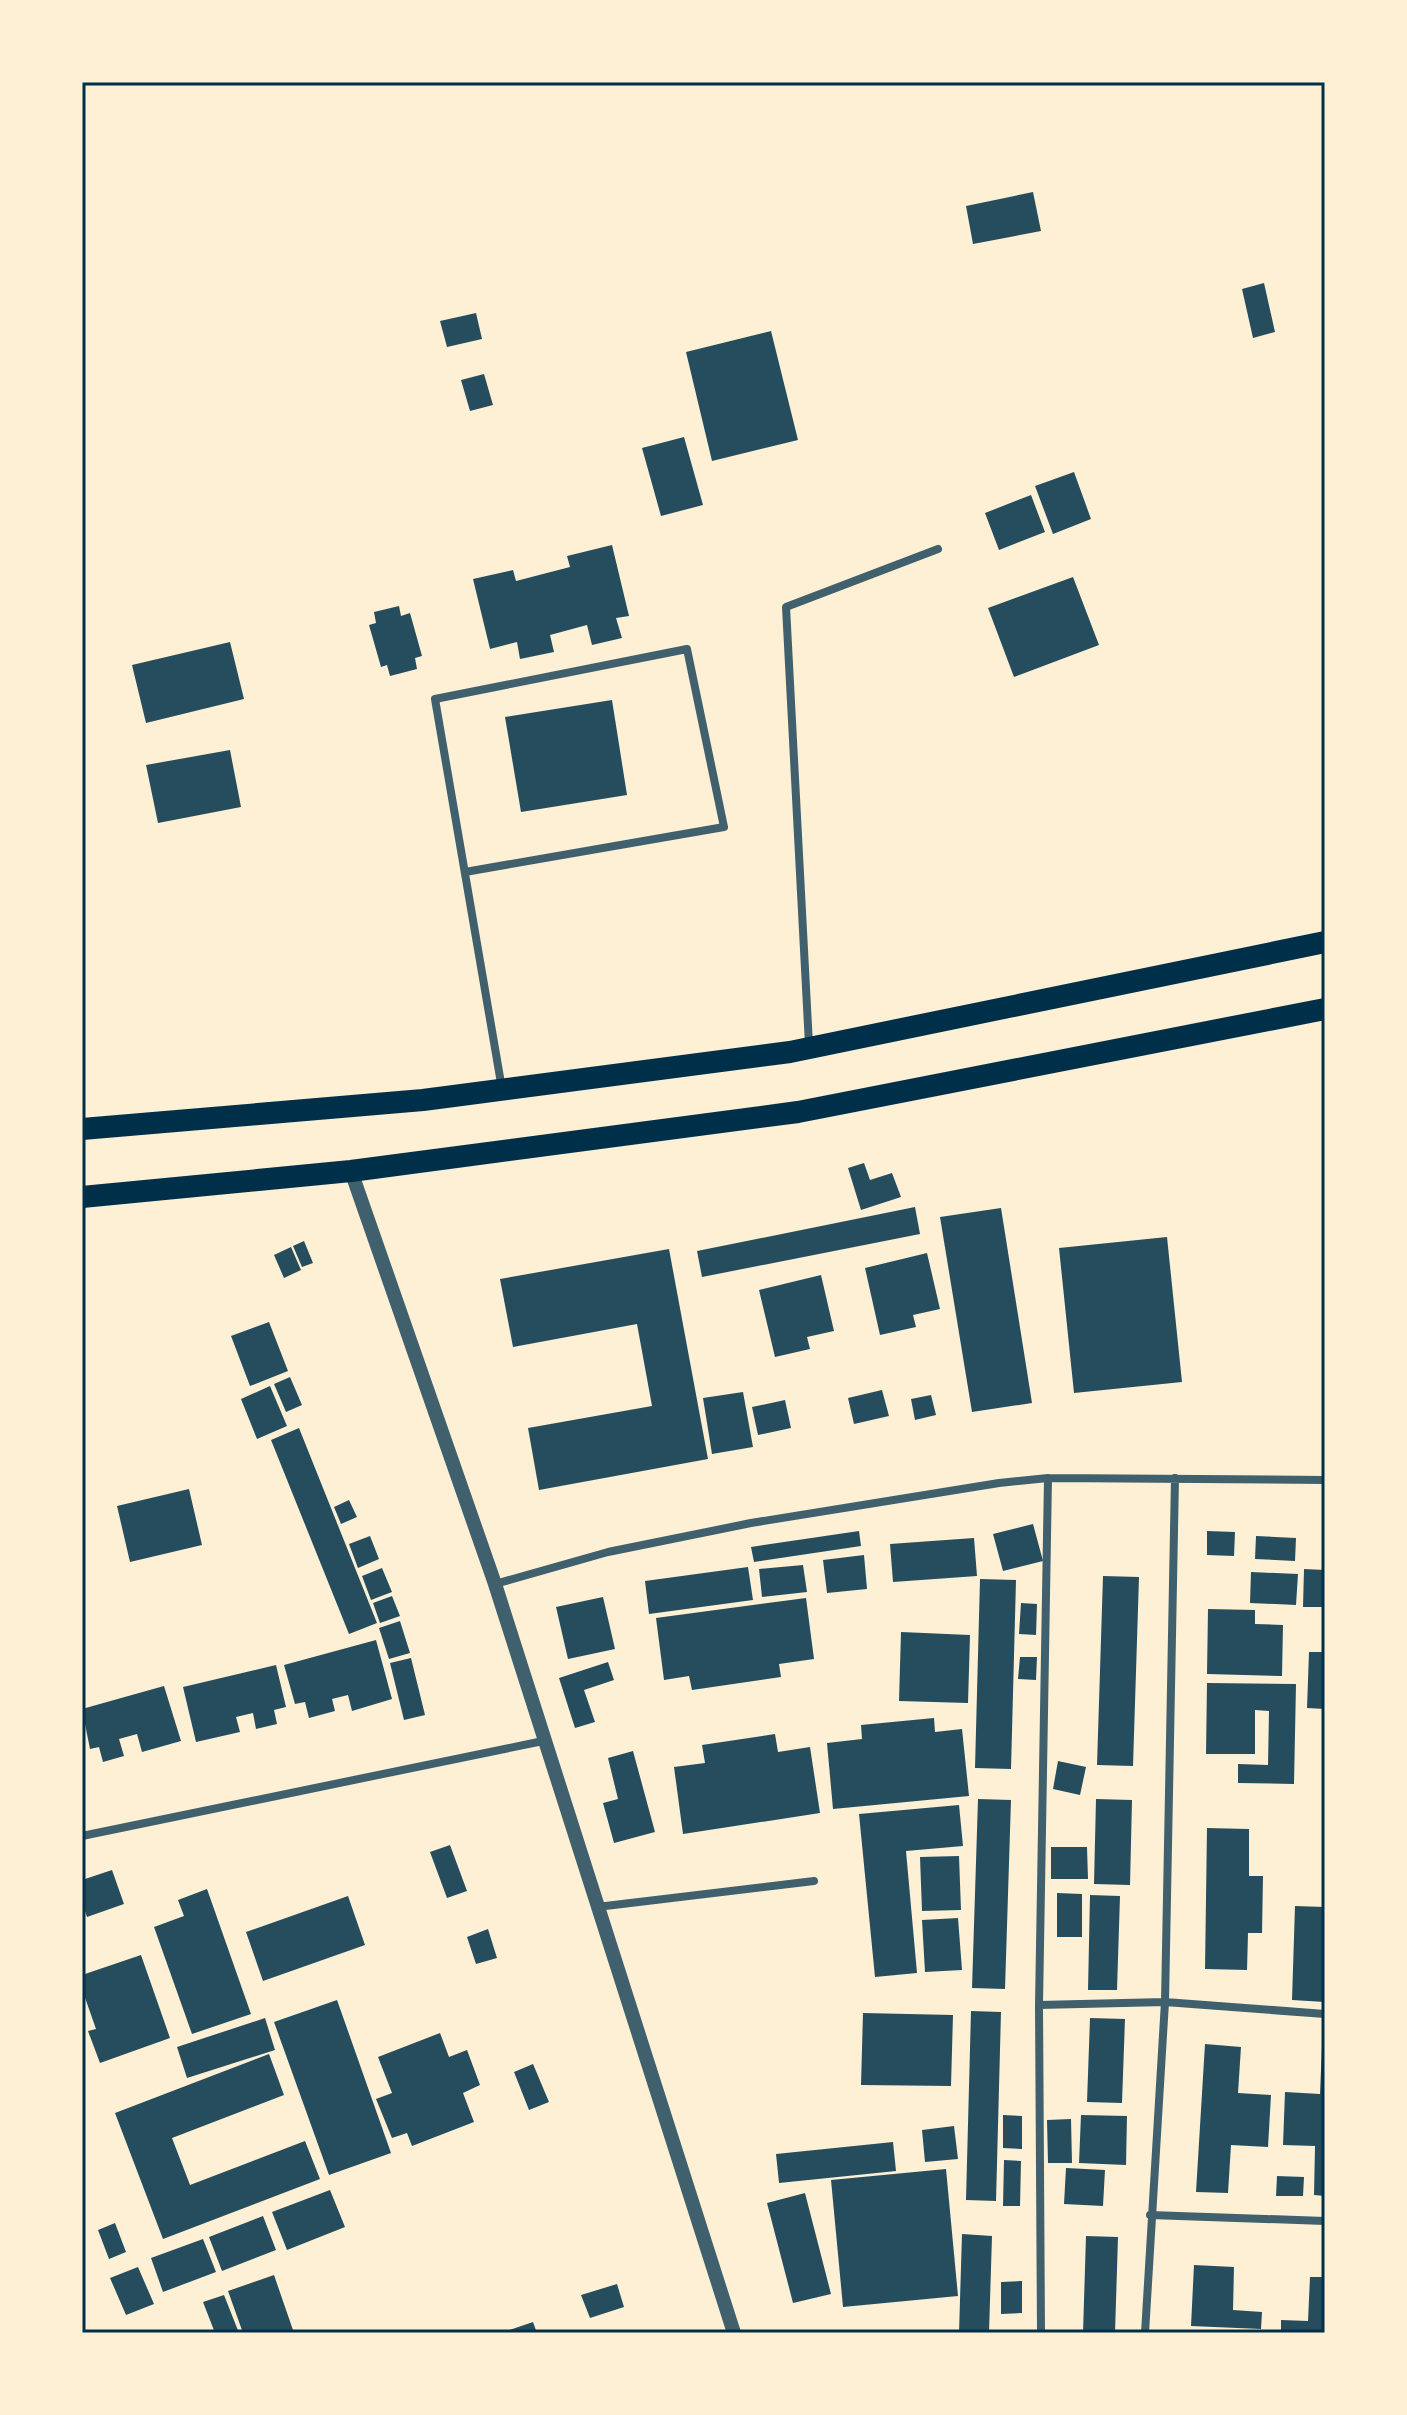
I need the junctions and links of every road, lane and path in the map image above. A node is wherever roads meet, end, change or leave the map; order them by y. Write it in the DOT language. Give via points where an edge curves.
graph roads {
  1 [pos="938,549"];
  2 [pos="465,872"];
  3 [pos="1325,942"];
  4 [pos="1325,1009"];
  5 [pos="809,1049"];
  6 [pos="502,1089"];
  7 [pos="82,1129"];
  8 [pos="351,1171"];
  9 [pos="82,1197"];
  10 [pos="1048,1478"];
  11 [pos="1175,1478"];
  12 [pos="1325,1480"];
  13 [pos="495,1584"];
  14 [pos="543,1741"];
  15 [pos="82,1836"];
  16 [pos="814,1881"];
  17 [pos="597,1908"];
  18 [pos="1165,2002"];
  19 [pos="1039,2005"];
  20 [pos="1325,2014"];
  21 [pos="1150,2215"];
  22 [pos="1325,2221"];
  23 [pos="734,2333"];
  24 [pos="1041,2333"];
  25 [pos="1145,2333"];
  1 -- 5 [label="street" via="786,607"];
  2 -- 2 [label="street" via="435,699 687,649 724,827"];
  2 -- 6 [label="street"];
  3 -- 5 [label="highway"];
  4 -- 8 [label="highway" via="798,1112"];
  5 -- 6 [label="highway"];
  6 -- 7 [label="highway"];
  8 -- 9 [label="highway"];
  8 -- 13 [label="street"];
  10 -- 11 [label="street"];
  10 -- 13 [label="street" via="751,1523 608,1552"];
  10 -- 19 [label="street"];
  11 -- 12 [label="street"];
  11 -- 18 [label="street"];
  13 -- 14 [label="street"];
  14 -- 15 [label="street"];
  14 -- 17 [label="street"];
  16 -- 17 [label="street"];
  17 -- 23 [label="street"];
  18 -- 19 [label="street"];
  18 -- 20 [label="street"];
  18 -- 21 [label="street"];
  19 -- 24 [label="street"];
  21 -- 22 [label="street"];
  21 -- 25 [label="street"];
}
